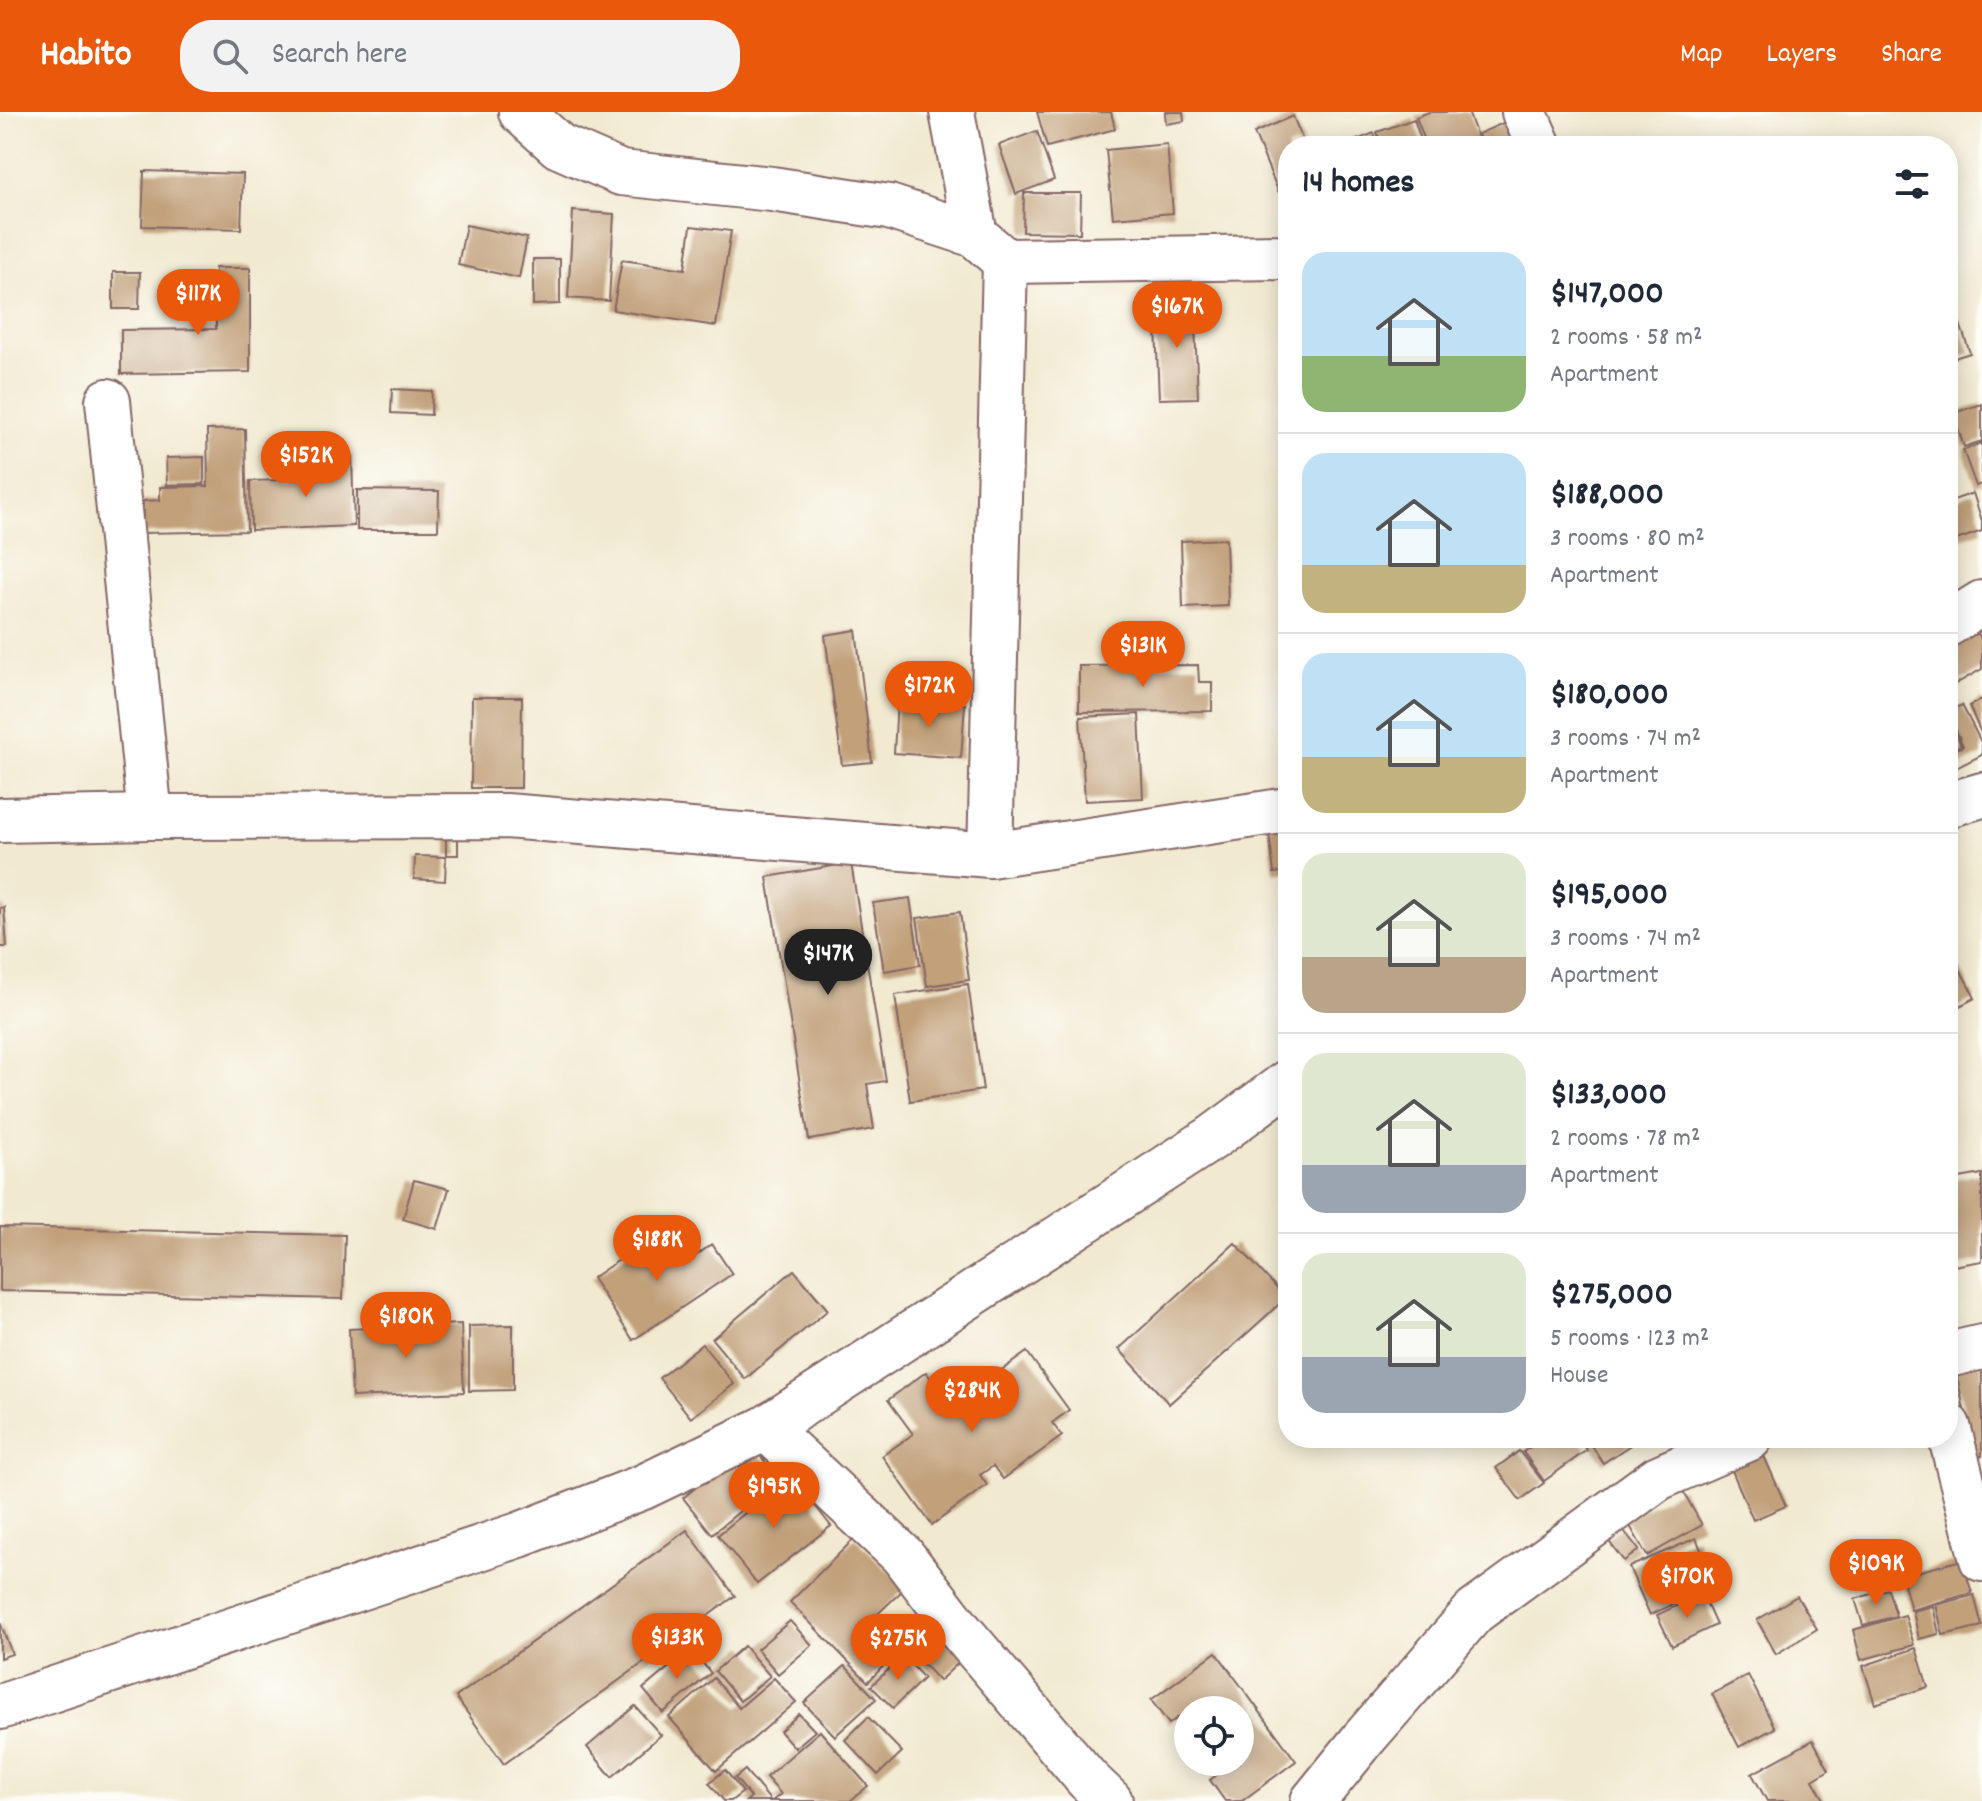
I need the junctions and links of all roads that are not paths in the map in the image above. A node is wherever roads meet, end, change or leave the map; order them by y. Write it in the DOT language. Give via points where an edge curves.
graph roads {
  1 [pos="521,112"];
  2 [pos="952,112"];
  3 [pos="1524,112"];
  4 [pos="1535,136"];
  5 [pos="990,248"];
  6 [pos="1278,257"];
  7 [pos="108,401"];
  8 [pos="1982,603"];
  9 [pos="1958,618"];
  10 [pos="1982,795"];
  11 [pos="1958,802"];
  12 [pos="1278,812"];
  13 [pos="150,817"];
  14 [pos="0,820"];
  15 [pos="990,855"];
  16 [pos="1278,1089"];
  17 [pos="1982,1347"];
  18 [pos="1958,1353"];
  19 [pos="766,1428"];
  20 [pos="1727,1448"];
  21 [pos="1954,1448"];
  22 [pos="1982,1559"];
  23 [pos="0,1707"];
  24 [pos="1110,1801"];
  25 [pos="1313,1801"];
  1 -- 5 [label="street" via="559,146 621,173 889,207"];
  2 -- 5 [label="street"];
  3 -- 4 [label="street"];
  5 -- 6 [label="street"];
  5 -- 15 [label="street"];
  7 -- 13 [label="street"];
  8 -- 9 [label="street"];
  10 -- 11 [label="street"];
  12 -- 15 [label="street"];
  13 -- 14 [label="street"];
  13 -- 15 [label="street" via="506,816"];
  16 -- 19 [label="street" via="1212,1138"];
  17 -- 18 [label="street"];
  19 -- 23 [label="street" via="643,1487 519,1535"];
  19 -- 24 [label="street" via="902,1555 959,1629"];
  20 -- 25 [label="street" via="1658,1478 1474,1612"];
  21 -- 22 [label="street"];
}
